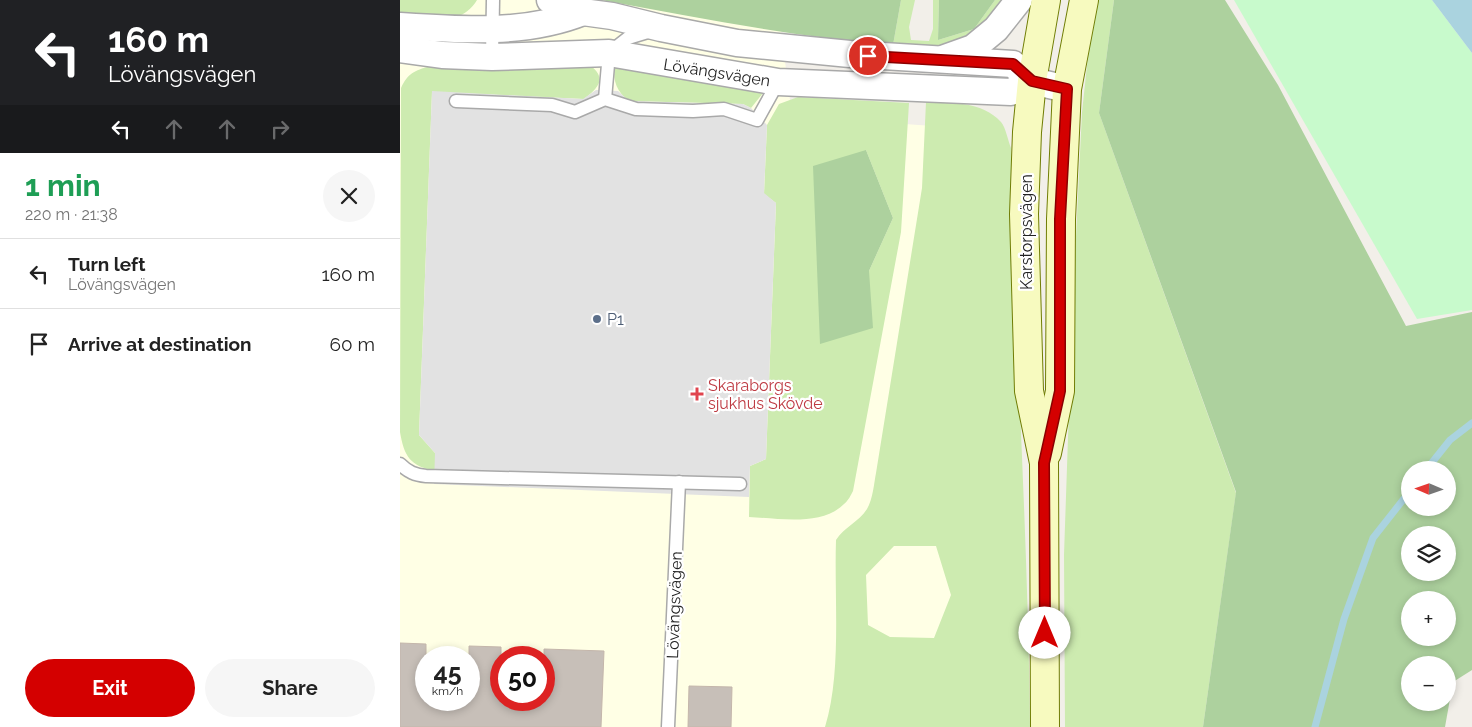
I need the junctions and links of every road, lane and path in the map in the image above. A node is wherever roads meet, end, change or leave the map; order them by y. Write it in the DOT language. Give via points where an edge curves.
graph roads {
  1 [pos="493,0"];
  2 [pos="550,0"];
  3 [pos="1019,0"];
  4 [pos="1046,0"];
  5 [pos="1084,0"];
  6 [pos="583,12"];
  7 [pos="400,26"];
  8 [pos="661,28"];
  9 [pos="491,29"];
  10 [pos="400,49"];
  11 [pos="609,53"];
  12 [pos="492,57"];
  13 [pos="938,60"];
  14 [pos="1032,81"];
  15 [pos="778,82"];
  16 [pos="1067,89"];
  17 [pos="605,99"];
  18 [pos="456,101"];
  19 [pos="1044,463"];
  20 [pos="400,464"];
  21 [pos="679,482"];
  22 [pos="740,484"];
  23 [pos="668,727"];
  24 [pos="1045,727"];
  1 -- 9 [label="lane"];
  2 -- 6 [label="street, Lövängsvägen"];
  3 -- 13 [label="street, Lövängsvägen" via="996,29 973,48"];
  4 -- 14 [label="main road, Karstorpsvägen"];
  5 -- 16 [label="main road, Karstorpsvägen"];
  6 -- 8 [label="street, Lövängsvägen"];
  6 -- 9 [label="street, Lövängsvägen" via="561,21"];
  7 -- 9 [label="street, Lövängsvägen"];
  8 -- 11 [label="lane" via="628,38"];
  8 -- 13 [label="street, Lövängsvägen" via="737,43"];
  9 -- 12 [label="lane"];
  10 -- 12 [label="street, Lövängsvägen"];
  11 -- 12 [label="street, Lövängsvägen"];
  11 -- 15 [label="street, Lövängsvägen"];
  11 -- 17 [label="lane"];
  13 -- 14 [label="street, Lövängsvägen" via="1013,64"];
  14 -- 15 [label="street, Lövängsvägen" via="1011,92"];
  14 -- 16 [label="street, Lövängsvägen"];
  14 -- 19 [label="main road, Karstorpsvägen" via="1024,214 1029,382"];
  15 -- 17 [label="lane" via="757,120 724,109 636,109"];
  16 -- 19 [label="main road, Karstorpsvägen" via="1060,219 1060,391"];
  17 -- 18 [label="lane" via="575,112 552,105"];
  19 -- 24 [label="main road, Karstorpsvägen"];
  20 -- 21 [label="lane" via="416,475 426,476"];
  21 -- 22 [label="lane"];
  21 -- 23 [label="lane, Lövängsvägen"];
}
